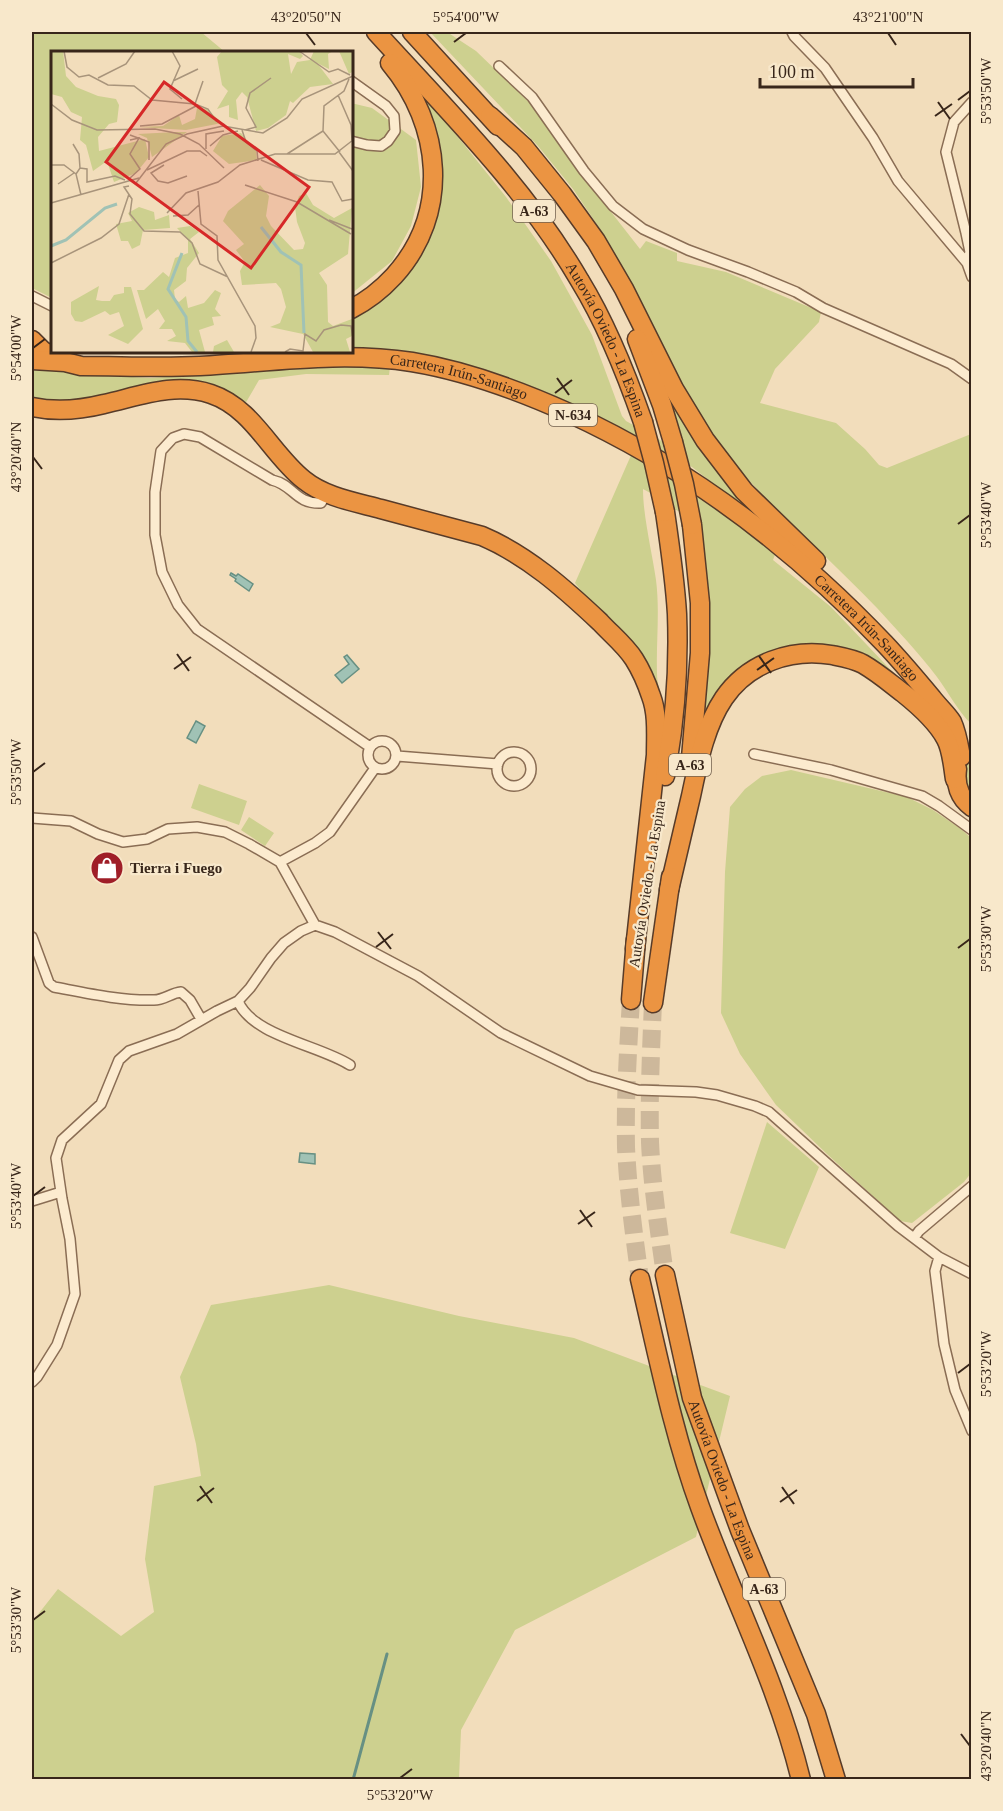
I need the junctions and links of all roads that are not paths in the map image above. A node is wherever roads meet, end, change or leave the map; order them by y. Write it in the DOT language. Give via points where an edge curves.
graph roads {
  1 [pos="364,32"];
  2 [pos="376,32"];
  3 [pos="412,32"];
  4 [pos="792,32"];
  5 [pos="499,66"];
  6 [pos="352,82"];
  7 [pos="972,102"];
  8 [pos="490,116"];
  9 [pos="352,141"];
  10 [pos="967,263"];
  11 [pos="972,277"];
  12 [pos="32,296"];
  13 [pos="51,306"];
  14 [pos="352,308"];
  15 [pos="32,340"];
  16 [pos="228,352"];
  17 [pos="32,360"];
  18 [pos="65,362"];
  19 [pos="155,366"];
  20 [pos="972,379"];
  21 [pos="32,407"];
  22 [pos="327,493"];
  23 [pos="911,672"];
  24 [pos="951,722"];
  25 [pos="972,734"];
  26 [pos="370,747"];
  27 [pos="966,752"];
  28 [pos="754,754"];
  29 [pos="397,756"];
  30 [pos="498,765"];
  31 [pos="375,768"];
  32 [pos="956,779"];
  33 [pos="972,807"];
  34 [pos="32,818"];
  35 [pos="972,830"];
  36 [pos="280,862"];
  37 [pos="669,890"];
  38 [pos="315,925"];
  39 [pos="32,937"];
  40 [pos="635,949"];
  41 [pos="631,1000"];
  42 [pos="238,1001"];
  43 [pos="653,1003"];
  44 [pos="201,1019"];
  45 [pos="350,1065"];
  46 [pos="972,1186"];
  47 [pos="61,1192"];
  48 [pos="32,1201"];
  49 [pos="914,1238"];
  50 [pos="939,1257"];
  51 [pos="972,1274"];
  52 [pos="665,1275"];
  53 [pos="640,1279"];
  54 [pos="32,1382"];
  55 [pos="972,1431"];
  56 [pos="801,1779"];
  57 [pos="836,1779"];
  1 -- 14 [label="highway" via="415,100 431,150 432,200 413,253 389,282"];
  2 -- 40 [label="highway, Autovía Oviedo - La Espina / A-63, bridge" via="471,136 556,243 595,307 643,422 665,512 673,569 677,664 666,771"];
  3 -- 8 [label="highway, Autovía Oviedo - La Espina / A-63"];
  4 -- 10 [label="street" via="825,68 898,181"];
  5 -- 20 [label="street" via="532,97 613,206 643,229 796,292 823,308 951,364"];
  6 -- 9 [label="street" via="386,106 394,116 395,131 381,146"];
  7 -- 10 [label="street" via="954,123 946,152 970,252"];
  8 -- 23 [label="highway" via="524,147 596,241 674,389 718,458 744,491 886,633"];
  8 -- 37 [label="highway, Autovía Oviedo - La Espina / A-63, bridge" via="563,205 613,286 662,405 684,484 700,603 698,689 690,766"];
  10 -- 11 [label="street"];
  12 -- 13 [label="street"];
  15 -- 18 [label="highway, Carretera Irún-Santiago / N-634" via="43,351"];
  16 -- 19 [label="highway"];
  17 -- 18 [label="highway, Carretera Irún-Santiago / N-634"];
  18 -- 19 [label="highway, Carretera Irún-Santiago / N-634" via="81,366"];
  19 -- 23 [label="highway, Carretera Irún-Santiago / N-634" via="367,357 453,370 528,396 636,446 715,496 817,577"];
  21 -- 22 [label="highway" via="73,410 173,388 212,394 242,412 304,481"];
  22 -- 26 [label="street" via="321,503 309,503 283,483 200,437 184,435 173,438 161,450 154,492 154,535 162,572 178,604 197,629"];
  22 -- 40 [label="highway" via="482,536 507,548 577,601 634,658 652,699 656,725"];
  23 -- 24 [label="highway, Carretera Irún-Santiago / N-634"];
  24 -- 25 [label="highway, Carretera Irún-Santiago / N-634"];
  24 -- 27 [label="highway, Carretera Irún-Santiago / N-634"];
  26 -- 29 [label="street" via="387,742"];
  26 -- 31 [label="street" via="368,760"];
  27 -- 32 [label="highway, N-634" via="957,767"];
  28 -- 35 [label="street" via="831,770 922,796"];
  29 -- 30 [label="street"];
  29 -- 31 [label="street" via="391,767"];
  31 -- 36 [label="street" via="330,832"];
  32 -- 33 [label="highway" via="959,793"];
  32 -- 37 [label="highway" via="947,740 921,708 869,668 824,654 795,654 777,659 759,666 732,687 716,711 696,772"];
  34 -- 36 [label="street" via="71,821 123,842 147,839 168,829 197,827 225,832"];
  36 -- 38 [label="street"];
  37 -- 43 [label="highway, Autovía Oviedo - La Espina / A-63"];
  38 -- 42 [label="street" via="284,944"];
  38 -- 49 [label="street" via="336,932 418,976 501,1033 590,1076 638,1090 717,1095 769,1112"];
  39 -- 44 [label="street" via="54,987 156,1000 181,992"];
  40 -- 41 [label="highway, Autovía Oviedo - La Espina / A-63"];
  42 -- 44 [label="street"];
  42 -- 45 [label="street" via="250,1019"];
  44 -- 47 [label="street" via="177,1034 129,1051 119,1060 101,1104 62,1140 56,1158"];
  46 -- 49 [label="street"];
  47 -- 48 [label="street"];
  47 -- 54 [label="street" via="75,1293 57,1345"];
  49 -- 50 [label="street"];
  50 -- 51 [label="street"];
  50 -- 55 [label="street" via="935,1270 944,1344 955,1390"];
  52 -- 57 [label="highway, Autovía Oviedo - La Espina / A-63" via="692,1398 740,1530 816,1714"];
  53 -- 56 [label="highway, Autovía Oviedo - La Espina / A-63" via="684,1461 773,1689"];
}
